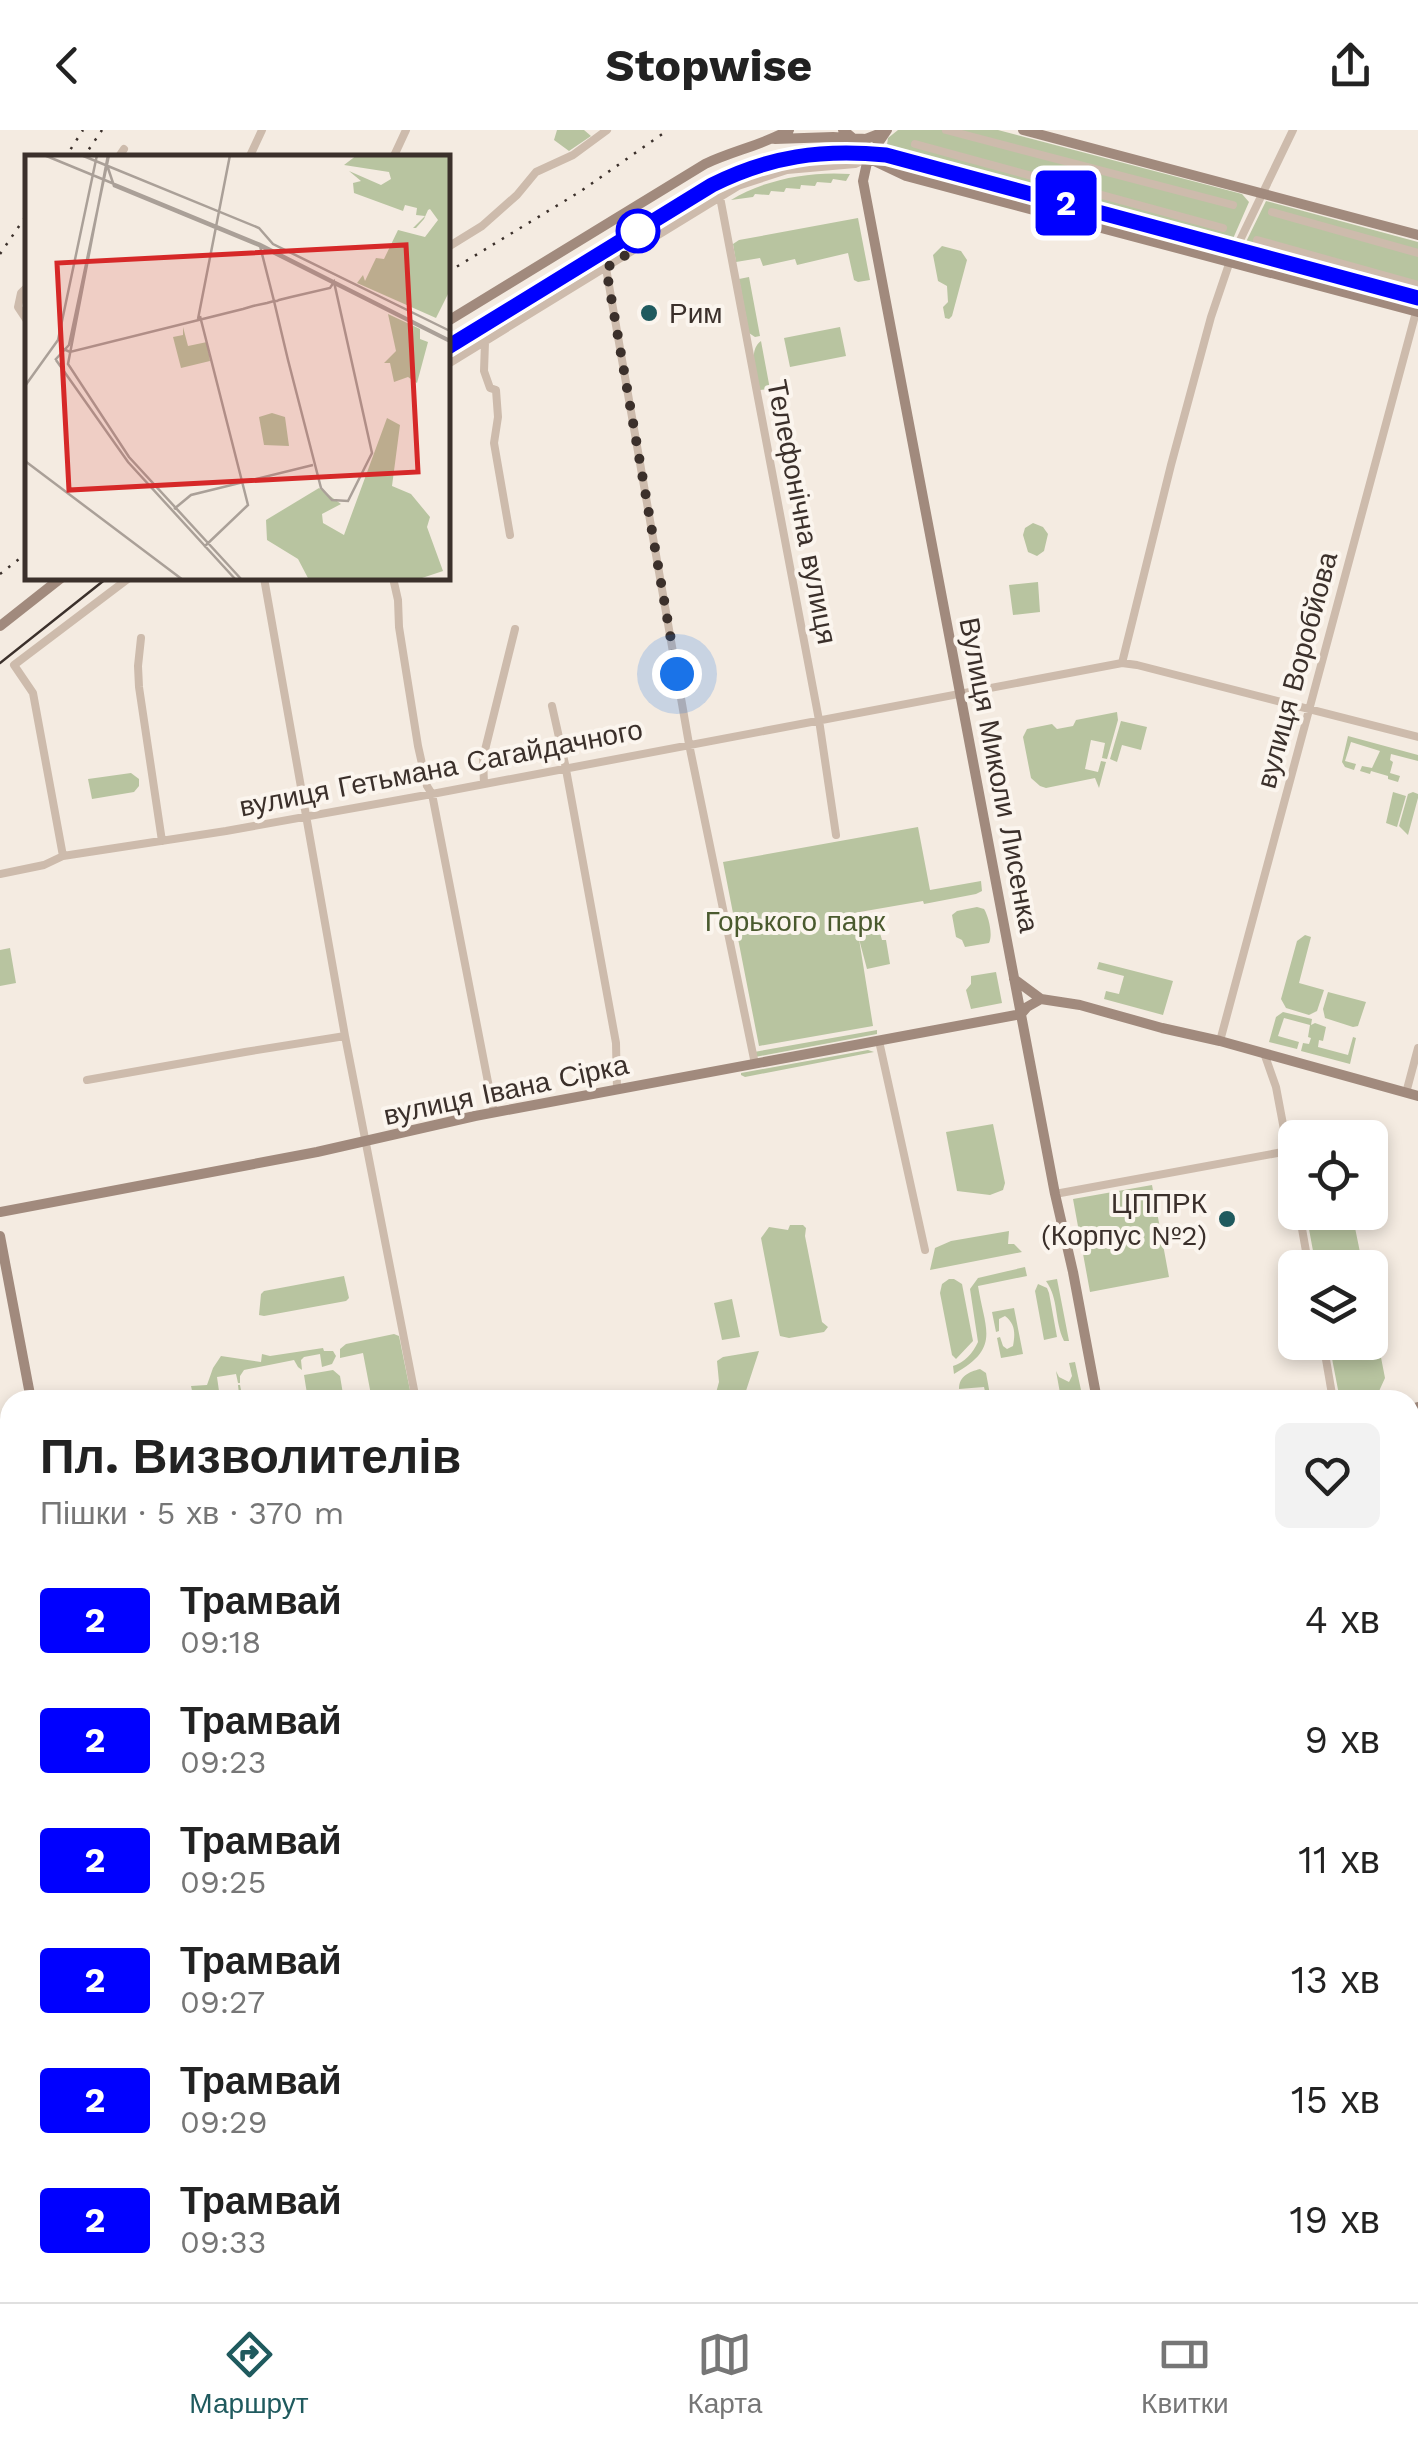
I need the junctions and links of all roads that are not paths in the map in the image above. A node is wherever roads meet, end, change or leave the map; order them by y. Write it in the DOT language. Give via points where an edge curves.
graph roads {
  1 [pos="262,130"];
  2 [pos="406,130"];
  3 [pos="607,130"];
  4 [pos="789,130"];
  5 [pos="884,130"];
  6 [pos="946,130"];
  7 [pos="1023,130"];
  8 [pos="1292,130"];
  9 [pos="848,133"];
  10 [pos="774,139"];
  11 [pos="915,144"];
  12 [pos="250,155"];
  13 [pos="395,155"];
  14 [pos="868,158"];
  15 [pos="1262,192"];
  16 [pos="720,197"];
  17 [pos="1233,205"];
  18 [pos="1272,212"];
  19 [pos="1223,228"];
  20 [pos="1418,234"];
  21 [pos="1258,240"];
  22 [pos="450,246"];
  23 [pos="1418,252"];
  24 [pos="1230,262"];
  25 [pos="606,268"];
  26 [pos="1418,285"];
  27 [pos="25,289"];
  28 [pos="1417,312"];
  29 [pos="25,318"];
  30 [pos="450,320"];
  31 [pos="485,342"];
  32 [pos="450,363"];
  33 [pos="510,536"];
  34 [pos="59,580"];
  35 [pos="127,580"];
  36 [pos="264,580"];
  37 [pos="393,580"];
  38 [pos="0,626"];
  39 [pos="515,629"];
  40 [pos="141,638"];
  41 [pos="1122,663"];
  42 [pos="961,694"];
  43 [pos="552,706"];
  44 [pos="1310,709"];
  45 [pos="819,720"];
  46 [pos="1418,738"];
  47 [pos="689,744"];
  48 [pos="564,768"];
  49 [pos="484,784"];
  50 [pos="432,794"];
  51 [pos="306,817"];
  52 [pos="836,835"];
  53 [pos="162,841"];
  54 [pos="64,856"];
  55 [pos="0,874"];
  56 [pos="1014,979"];
  57 [pos="1041,999"];
  58 [pos="1021,1014"];
  59 [pos="346,1036"];
  60 [pos="879,1041"];
  61 [pos="1220,1041"];
  62 [pos="1418,1048"];
  63 [pos="1264,1053"];
  64 [pos="1297,1062"];
  65 [pos="755,1064"];
  66 [pos="88,1080"];
  67 [pos="1276,1087"];
  68 [pos="617,1090"];
  69 [pos="1412,1095"];
  70 [pos="494,1112"];
  71 [pos="1282,1120"];
  72 [pos="366,1142"];
  73 [pos="1278,1152"];
  74 [pos="1055,1194"];
  75 [pos="0,1212"];
  76 [pos="0,1236"];
  77 [pos="925,1250"];
  78 [pos="1326,1360"];
  79 [pos="29,1390"];
  80 [pos="414,1390"];
  81 [pos="1095,1390"];
  82 [pos="1331,1390"];
  1 -- 12 [label="street"];
  2 -- 13 [label="street"];
  3 -- 22 [label="street" via="536,172 517,196"];
  4 -- 10 [label="street"];
  5 -- 9 [label="street" via="877,136"];
  5 -- 14 [label="street"];
  6 -- 17 [label="street"];
  7 -- 15 [label="street"];
  8 -- 15 [label="street"];
  9 -- 10 [label="street"];
  9 -- 14 [label="street"];
  10 -- 30 [label="street" via="704,164"];
  11 -- 19 [label="street"];
  14 -- 16 [label="street" via="786,170"];
  14 -- 24 [label="street" via="906,176"];
  14 -- 42 [label="street, Вулиця Миколи Лисенка" via="863,181"];
  15 -- 20 [label="street"];
  15 -- 24 [label="street"];
  16 -- 25 [label="street"];
  16 -- 45 [label="street, Телефонічна вулиця"];
  18 -- 23 [label="street"];
  21 -- 26 [label="street"];
  24 -- 28 [label="street"];
  24 -- 41 [label="street"];
  25 -- 31 [label="street"];
  25 -- 47 [label="street"];
  27 -- 29 [label="street" via="18,307"];
  28 -- 44 [label="street, вулиця Воробйова"];
  31 -- 32 [label="street"];
  31 -- 33 [label="street"];
  34 -- 38 [label="street"];
  35 -- 54 [label="street" via="14,665 34,693"];
  36 -- 51 [label="street"];
  37 -- 50 [label="street" via="418,746"];
  39 -- 49 [label="street" via="483,758"];
  40 -- 53 [label="street" via="139,687"];
  41 -- 42 [label="street, вулиця Гетьмана Сагайдачного"];
  41 -- 44 [label="street, вулиця Гетьмана Сагайдачного"];
  42 -- 45 [label="street, вулиця Гетьмана Сагайдачного"];
  42 -- 56 [label="street, Вулиця Миколи Лисенка"];
  43 -- 48 [label="street"];
  44 -- 46 [label="street, вулиця Гетьмана Сагайдачного"];
  44 -- 61 [label="street, вулиця Воробйова"];
  45 -- 47 [label="street, вулиця Гетьмана Сагайдачного"];
  45 -- 52 [label="street, Телефонічна вулиця"];
  47 -- 48 [label="street, вулиця Гетьмана Сагайдачного"];
  47 -- 65 [label="street"];
  48 -- 49 [label="street, вулиця Гетьмана Сагайдачного"];
  48 -- 68 [label="street" via="616,1043"];
  49 -- 50 [label="street, вулиця Гетьмана Сагайдачного"];
  50 -- 51 [label="street, вулиця Гетьмана Сагайдачного"];
  50 -- 70 [label="street"];
  51 -- 53 [label="street, вулиця Гетьмана Сагайдачного"];
  51 -- 59 [label="street"];
  53 -- 54 [label="street, вулиця Гетьмана Сагайдачного"];
  54 -- 55 [label="street, вулиця Гетьмана Сагайдачного"];
  56 -- 57 [label="street"];
  56 -- 58 [label="street, Вулиця Миколи Лисенка"];
  57 -- 58 [label="street"];
  57 -- 61 [label="street"];
  58 -- 60 [label="street, вулиця Івана Сірка"];
  58 -- 74 [label="street, Вулиця Миколи Лисенка"];
  59 -- 66 [label="street"];
  59 -- 72 [label="street"];
  60 -- 65 [label="street, вулиця Івана Сірка"];
  60 -- 77 [label="street"];
  61 -- 63 [label="street"];
  62 -- 69 [label="street"];
  63 -- 64 [label="street"];
  63 -- 67 [label="street"];
  64 -- 67 [label="street" via="1277,1068"];
  64 -- 69 [label="street"];
  65 -- 68 [label="street, вулиця Івана Сірка"];
  67 -- 71 [label="street"];
  68 -- 70 [label="street, вулиця Івана Сірка"];
  70 -- 72 [label="street, вулиця Івана Сірка"];
  72 -- 75 [label="street, вулиця Івана Сірка"];
  72 -- 80 [label="street"];
  73 -- 74 [label="street"];
  74 -- 81 [label="street, Вулиця Миколи Лисенка"];
  76 -- 79 [label="street"];
  78 -- 82 [label="street"];
}
